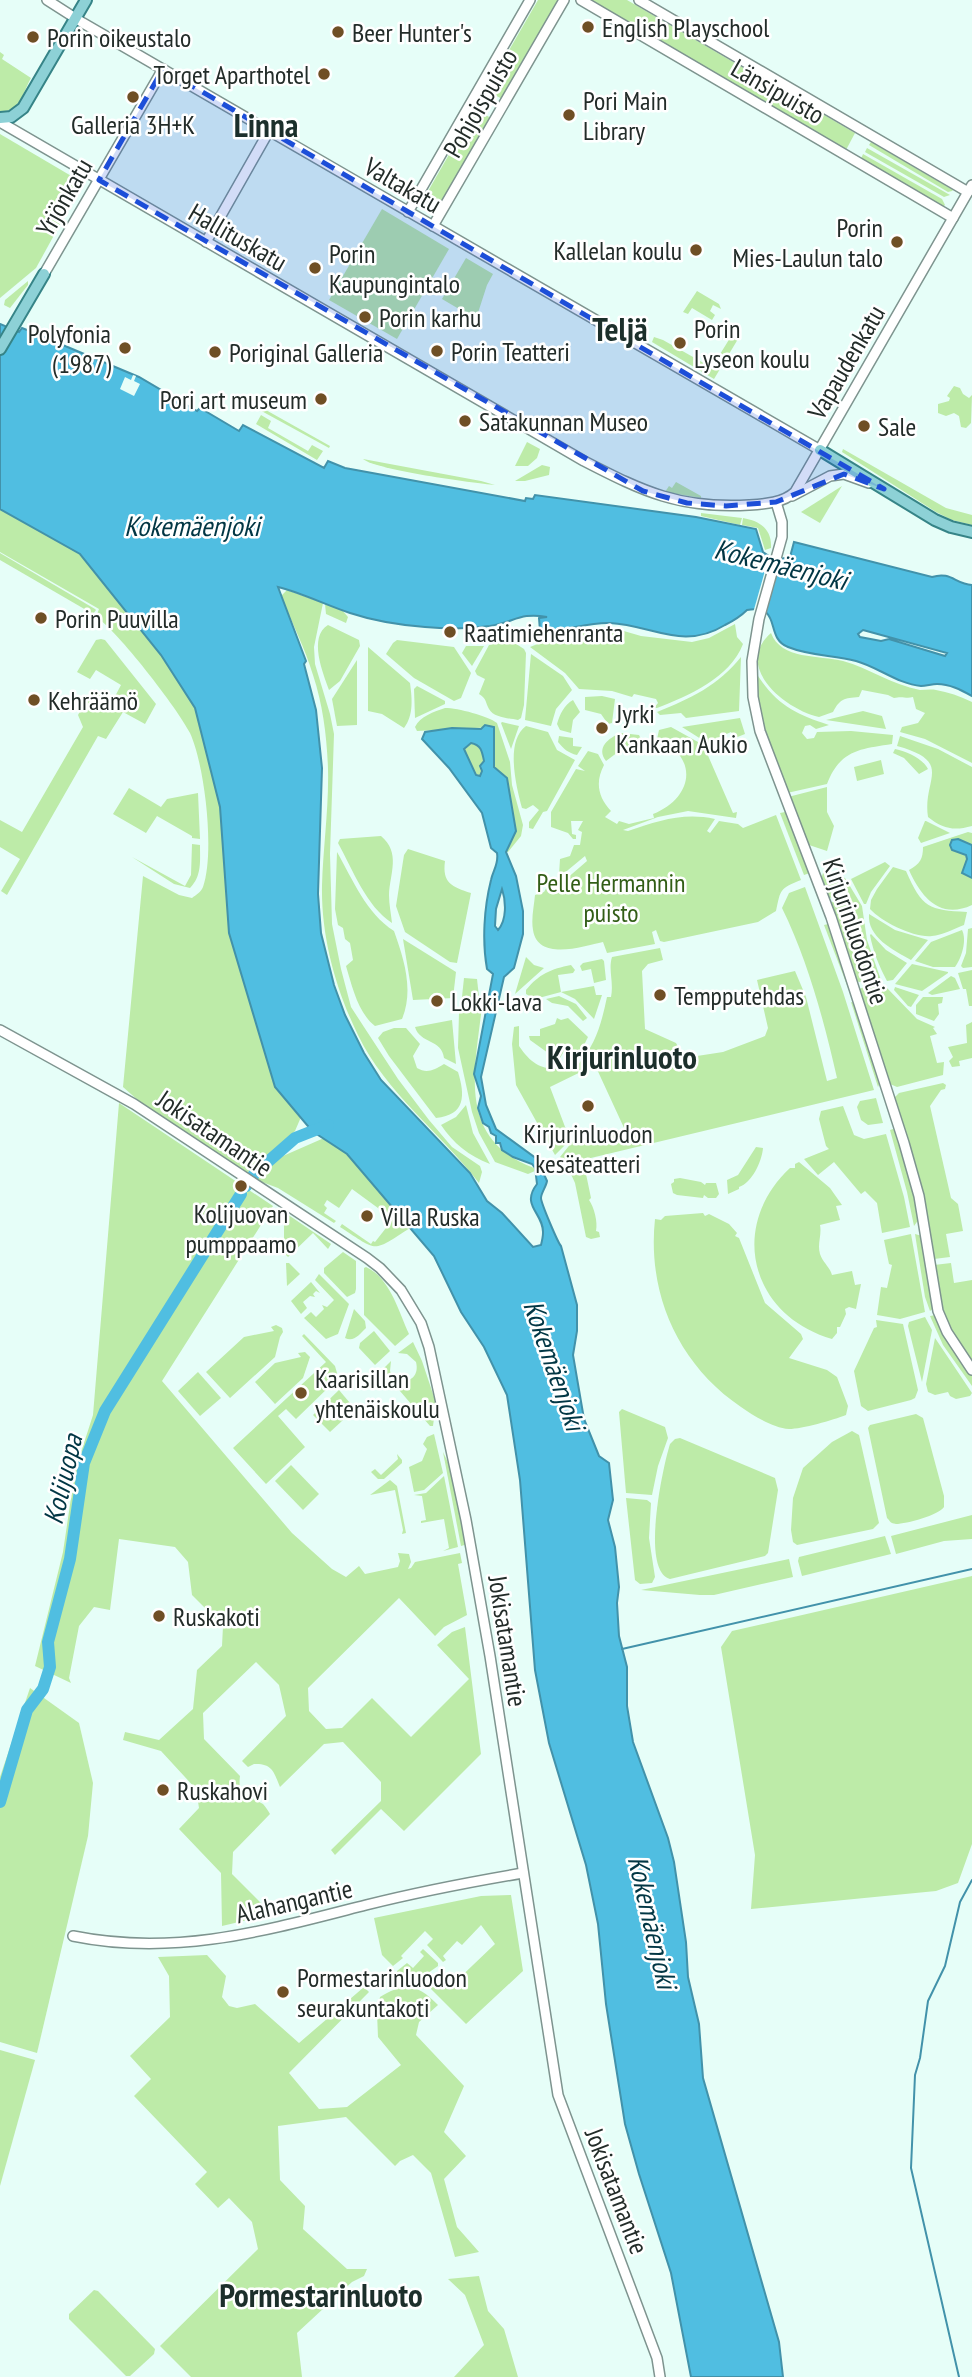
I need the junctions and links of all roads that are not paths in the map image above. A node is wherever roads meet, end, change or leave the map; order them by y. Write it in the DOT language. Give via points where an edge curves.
graph roads {
  1 [pos="47,0"];
  2 [pos="86,0"];
  3 [pos="530,0"];
  4 [pos="564,0"];
  5 [pos="581,0"];
  6 [pos="639,0"];
  7 [pos="76,17"];
  8 [pos="163,68"];
  9 [pos="0,120"];
  10 [pos="269,131"];
  11 [pos="99,180"];
  12 [pos="970,188"];
  13 [pos="408,212"];
  14 [pos="953,218"];
  15 [pos="433,226"];
  16 [pos="205,242"];
  17 [pos="44,274"];
  18 [pos="0,349"];
  19 [pos="820,450"];
  20 [pos="884,489"];
  21 [pos="790,497"];
  22 [pos="776,502"];
  23 [pos="972,532"];
  24 [pos="0,1030"];
  25 [pos="0,1038"];
  26 [pos="17,1041"];
  27 [pos="972,1370"];
  28 [pos="523,1873"];
  29 [pos="73,1936"];
  30 [pos="660,2377"];
  1 -- 7 [label="street, Valtakatu"];
  2 -- 7 [label="main road"];
  3 -- 13 [label="street, Pohjoispuisto"];
  4 -- 15 [label="street, Pohjoispuisto"];
  5 -- 14 [label="street, Länsipuisto"];
  6 -- 12 [label="street, Länsipuisto"];
  7 -- 8 [label="street, Valtakatu"];
  7 -- 9 [label="main road" via="23,108"];
  8 -- 10 [label="street, Valtakatu"];
  8 -- 11 [label="street, Yrjönkatu"];
  9 -- 11 [label="street, Hallituskatu"];
  10 -- 13 [label="street, Valtakatu"];
  10 -- 16 [label="street"];
  11 -- 16 [label="street, Hallituskatu"];
  11 -- 17 [label="street, Yrjönkatu"];
  12 -- 14 [label="street, Vapaudenkatu"];
  13 -- 15 [label="street, Valtakatu"];
  14 -- 19 [label="street, Vapaudenkatu"];
  15 -- 19 [label="street, Valtakatu"];
  16 -- 22 [label="street, Hallituskatu" via="643,491 700,505"];
  17 -- 18 [label="main road"];
  19 -- 20 [label="main road"];
  19 -- 21 [label="street"];
  20 -- 21 [label="street, Hallituskatu" via="844,474 830,476"];
  20 -- 23 [label="main road" via="935,520"];
  21 -- 22 [label="street, Hallituskatu"];
  22 -- 27 [label="street, Kirjurinluodontie" via="783,529 759,619 751,672 760,732 831,917 904,1143 919,1196 938,1311"];
  24 -- 26 [label="street"];
  25 -- 26 [label="street"];
  26 -- 28 [label="street, Jokisatamantie" via="134,1104 380,1268 401,1290 421,1323 466,1520"];
  28 -- 29 [label="street, Alahangantie" via="206,1941 153,1944"];
  28 -- 30 [label="street, Jokisatamantie" via="558,2095 657,2358"];
}
